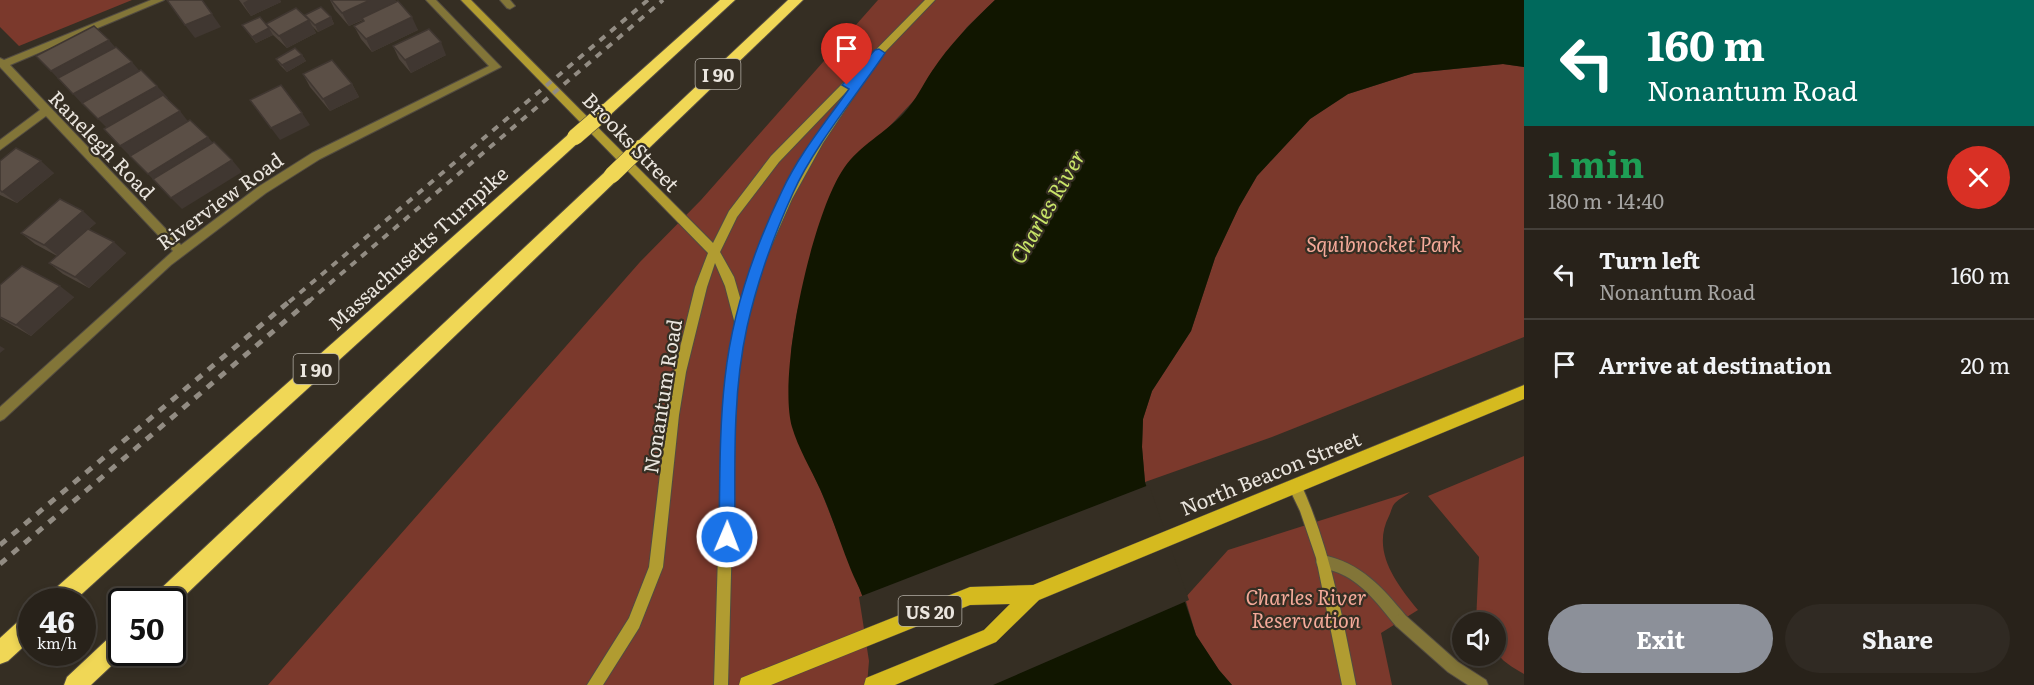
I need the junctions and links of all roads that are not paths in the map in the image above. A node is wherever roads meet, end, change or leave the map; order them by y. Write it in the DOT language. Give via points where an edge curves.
graph roads {
  1 [pos="159,0"];
  2 [pos="431,0"];
  3 [pos="466,0"];
  4 [pos="728,0"];
  5 [pos="796,0"];
  6 [pos="930,0"];
  7 [pos="879,53"];
  8 [pos="1,63"];
  9 [pos="46,111"];
  10 [pos="0,146"];
  11 [pos="180,251"];
  12 [pos="714,252"];
  13 [pos="740,327"];
  14 [pos="1524,392"];
  15 [pos="0,415"];
  16 [pos="1295,486"];
  17 [pos="1323,562"];
  18 [pos="73,588"];
  19 [pos="178,588"];
  20 [pos="1033,594"];
  21 [pos="18,637"];
  22 [pos="0,653"];
  23 [pos="108,654"];
  24 [pos="75,685"];
  25 [pos="594,685"];
  26 [pos="721,685"];
  27 [pos="748,685"];
  28 [pos="873,685"];
  29 [pos="1349,685"];
  30 [pos="1481,685"];
  1 -- 8 [label="street"];
  2 -- 11 [label="street, Riverview Road" via="496,67 294,168"];
  3 -- 12 [label="main road, Brooks Street"];
  4 -- 18 [label="highway, Massachusetts Turnpike / I 90, bridge"];
  5 -- 19 [label="highway, I 90, bridge"];
  6 -- 7 [label="main road, Nonantum Road"];
  7 -- 12 [label="main road, Nonantum Road" via="775,159 733,214"];
  7 -- 13 [label="main road, Nonantum Road" via="787,192 759,262"];
  8 -- 9 [label="street, Ranelegh Road"];
  9 -- 10 [label="street"];
  9 -- 11 [label="street, Ranelegh Road"];
  11 -- 15 [label="street, Riverview Road"];
  12 -- 13 [label="main road, Brooks Street" via="735,293"];
  12 -- 25 [label="main road, Nonantum Road" via="680,372 656,567 634,623"];
  13 -- 26 [label="main road, Nonantum Road" via="728,421"];
  14 -- 16 [label="main road, North Beacon Street / US 20"];
  16 -- 17 [label="main road"];
  16 -- 20 [label="main road, North Beacon Street / US 20"];
  17 -- 29 [label="main road"];
  17 -- 30 [label="street" via="1356,573 1436,654"];
  20 -- 27 [label="main road, North Beacon Street / US 20" via="970,596"];
  20 -- 28 [label="main road, North Beacon Street / US 20" via="990,636"];
  21 -- 22 [label="highway"];
  23 -- 24 [label="highway"];
}
